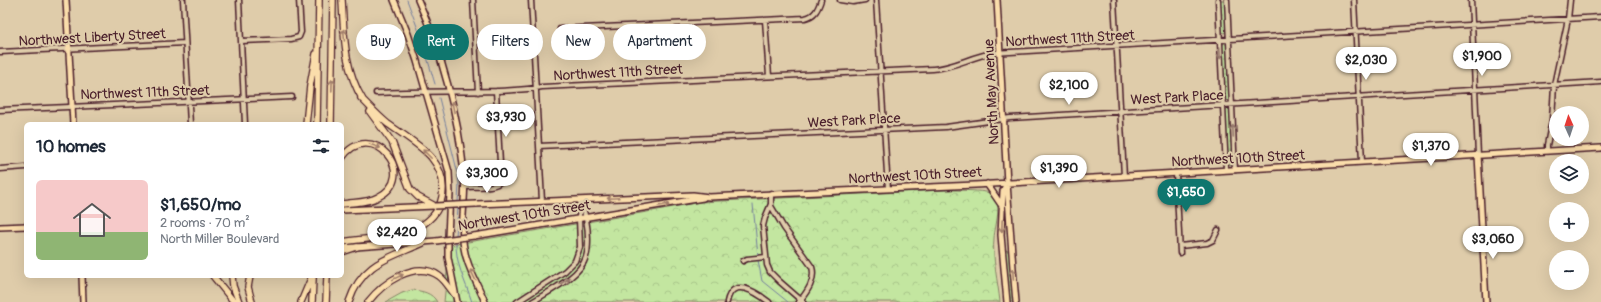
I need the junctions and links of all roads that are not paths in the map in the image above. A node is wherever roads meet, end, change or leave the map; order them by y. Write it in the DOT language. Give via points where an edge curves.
graph roads {
  1 [pos="66,0"];
  2 [pos="183,0"];
  3 [pos="239,0"];
  4 [pos="299,0"];
  5 [pos="319,0"];
  6 [pos="333,0"];
  7 [pos="342,0"];
  8 [pos="394,0"];
  9 [pos="418,0"];
  10 [pos="473,0"];
  11 [pos="531,0"];
  12 [pos="821,0"];
  13 [pos="840,0"];
  14 [pos="865,0"];
  15 [pos="876,0"];
  16 [pos="998,0"];
  17 [pos="1114,0"];
  18 [pos="1218,0"];
  19 [pos="1227,0"];
  20 [pos="1354,0"];
  21 [pos="1471,0"];
  22 [pos="1570,0"];
  23 [pos="1601,17"];
  24 [pos="1568,19"];
  25 [pos="765,20"];
  26 [pos="1472,25"];
  27 [pos="605,27"];
  28 [pos="1355,32"];
  29 [pos="320,38"];
  30 [pos="1229,39"];
  31 [pos="1220,40"];
  32 [pos="241,41"];
  33 [pos="185,43"];
  34 [pos="1117,46"];
  35 [pos="69,48"];
  36 [pos="0,52"];
  37 [pos="1001,53"];
  38 [pos="881,72"];
  39 [pos="769,76"];
  40 [pos="1601,82"];
  41 [pos="1554,85"];
  42 [pos="536,88"];
  43 [pos="1475,90"];
  44 [pos="425,91"];
  45 [pos="496,91"];
  46 [pos="450,92"];
  47 [pos="478,92"];
  48 [pos="376,93"];
  49 [pos="292,97"];
  50 [pos="1358,97"];
  51 [pos="361,98"];
  52 [pos="244,99"];
  53 [pos="188,101"];
  54 [pos="1223,105"];
  55 [pos="1232,105"];
  56 [pos="72,106"];
  57 [pos="0,110"];
  58 [pos="1120,111"];
  59 [pos="1004,119"];
  60 [pos="73,122"];
  61 [pos="190,122"];
  62 [pos="245,122"];
  63 [pos="306,122"];
  64 [pos="317,122"];
  65 [pos="331,122"];
  66 [pos="884,130"];
  67 [pos="539,146"];
  68 [pos="1601,148"];
  69 [pos="1547,151"];
  70 [pos="1478,155"];
  71 [pos="344,156"];
  72 [pos="1362,162"];
  73 [pos="24,167"];
  74 [pos="0,169"];
  75 [pos="1226,170"];
  76 [pos="1235,170"];
  77 [pos="1176,173"];
  78 [pos="1124,176"];
  79 [pos="1007,183"];
  80 [pos="987,184"];
  81 [pos="465,187"];
  82 [pos="888,188"];
  83 [pos="771,193"];
  84 [pos="709,197"];
  85 [pos="580,200"];
  86 [pos="542,201"];
  87 [pos="427,205"];
  88 [pos="435,206"];
  89 [pos="771,206"];
  90 [pos="1002,206"];
  91 [pos="344,207"];
  92 [pos="344,207"];
  93 [pos="587,217"];
  94 [pos="579,218"];
  95 [pos="24,226"];
  96 [pos="0,227"];
  97 [pos="1218,230"];
  98 [pos="423,243"];
  99 [pos="1011,245"];
  100 [pos="1001,246"];
  101 [pos="1180,246"];
  102 [pos="344,247"];
  103 [pos="344,247"];
  104 [pos="357,247"];
  105 [pos="1180,253"];
  106 [pos="764,257"];
  107 [pos="743,261"];
  108 [pos="82,278"];
  109 [pos="214,278"];
  110 [pos="232,278"];
  111 [pos="250,278"];
  112 [pos="311,278"];
  113 [pos="312,278"];
  114 [pos="327,278"];
  115 [pos="455,295"];
  116 [pos="801,301"];
  117 [pos="83,302"];
  118 [pos="234,302"];
  119 [pos="239,302"];
  120 [pos="252,302"];
  121 [pos="301,302"];
  122 [pos="312,302"];
  123 [pos="326,302"];
  124 [pos="349,302"];
  125 [pos="368,302"];
  126 [pos="457,302"];
  127 [pos="485,302"];
  128 [pos="518,302"];
  129 [pos="532,302"];
  130 [pos="727,302"];
  131 [pos="769,302"];
  132 [pos="1007,302"];
  133 [pos="1016,302"];
  134 [pos="1486,302"];
  1 -- 35 [label="main road"];
  2 -- 33 [label="street"];
  3 -- 32 [label="street"];
  4 -- 32 [label="street" via="301,32 298,37"];
  5 -- 29 [label="highway"];
  65 -- 6 [label="highway, one-way"];
  51 -- 7 [label="highway, one-way" via="347,63"];
  8 -- 44 [label="main road" via="408,34"];
  9 -- 46 [label="main road" via="433,36"];
  10 -- 47 [label="street"];
  11 -- 42 [label="street"];
  12 -- 25 [label="street" via="815,13 808,18"];
  13 -- 14 [label="street"];
  15 -- 38 [label="street"];
  16 -- 37 [label="main road, North May Avenue"];
  17 -- 34 [label="street"];
  18 -- 31 [label="street"];
  19 -- 30 [label="street"];
  20 -- 28 [label="street"];
  21 -- 26 [label="street"];
  22 -- 24 [label="street"];
  23 -- 24 [label="street, Northwest 11th Street"];
  24 -- 26 [label="street, Northwest 11th Street"];
  24 -- 41 [label="street"];
  25 -- 27 [label="street"];
  25 -- 39 [label="street"];
  26 -- 28 [label="street, Northwest 11th Street"];
  26 -- 43 [label="street"];
  28 -- 30 [label="street, Northwest 11th Street"];
  28 -- 50 [label="street"];
  29 -- 63 [label="highway" via="310,86"];
  29 -- 64 [label="highway"];
  30 -- 31 [label="street, Northwest 11th Street"];
  30 -- 55 [label="street"];
  31 -- 34 [label="street, Northwest 11th Street"];
  31 -- 54 [label="street, one-way"];
  32 -- 52 [label="street"];
  33 -- 35 [label="street, Northwest Liberty Street"];
  33 -- 53 [label="street"];
  34 -- 37 [label="street, Northwest 11th Street"];
  34 -- 58 [label="street"];
  35 -- 36 [label="street, Northwest Liberty Street"];
  35 -- 56 [label="main road"];
  37 -- 38 [label="street, Northwest 11th Street" via="982,55 939,69"];
  37 -- 59 [label="main road, North May Avenue"];
  38 -- 39 [label="street, Northwest 11th Street"];
  38 -- 66 [label="street"];
  39 -- 42 [label="street, Northwest 11th Street"];
  40 -- 41 [label="street, West Park Place"];
  41 -- 43 [label="street, West Park Place"];
  41 -- 69 [label="street"];
  42 -- 45 [label="street, Northwest 11th Street"];
  42 -- 67 [label="street"];
  43 -- 50 [label="street, West Park Place"];
  43 -- 70 [label="street"];
  44 -- 46 [label="street, Northwest 11th Street"];
  44 -- 48 [label="street, Northwest 11th Street"];
  44 -- 115 [label="main road" via="449,172 448,257"];
  45 -- 47 [label="street, Northwest 11th Street"];
  45 -- 81 [label="street" via="500,182 494,186"];
  46 -- 47 [label="street, Northwest 11th Street"];
  81 -- 46 [label="main road, one-way"];
  49 -- 52 [label="street, Northwest 11th Street"];
  50 -- 55 [label="street, West Park Place"];
  50 -- 72 [label="street"];
  51 -- 87 [label="highway" via="392,142 410,189"];
  102 -- 51 [label="highway, one-way" via="411,231 433,216 443,194 441,174 430,157 376,114"];
  52 -- 53 [label="street, Northwest 11th Street"];
  52 -- 62 [label="street"];
  53 -- 56 [label="street, Northwest 11th Street"];
  53 -- 61 [label="street"];
  54 -- 55 [label="street, West Park Place"];
  54 -- 58 [label="street, West Park Place"];
  54 -- 75 [label="street"];
  76 -- 55 [label="street, one-way"];
  56 -- 57 [label="street, Northwest 11th Street"];
  56 -- 60 [label="main road"];
  58 -- 59 [label="street, West Park Place"];
  58 -- 78 [label="street"];
  59 -- 66 [label="street, West Park Place" via="946,127"];
  59 -- 79 [label="main road, North May Avenue"];
  66 -- 67 [label="street, West Park Place"];
  66 -- 82 [label="street"];
  67 -- 86 [label="street"];
  68 -- 69 [label="main road, Northwest 10th Street"];
  69 -- 70 [label="main road, Northwest 10th Street"];
  70 -- 72 [label="main road, Northwest 10th Street"];
  70 -- 134 [label="main road"];
  71 -- 92 [label="highway, one-way" via="355,146 373,145 389,156 394,170 392,184 382,195 374,200"];
  72 -- 76 [label="main road, Northwest 10th Street"];
  73 -- 74 [label="street"];
  75 -- 76 [label="main road, Northwest 10th Street"];
  75 -- 77 [label="main road, Northwest 10th Street"];
  77 -- 78 [label="main road, Northwest 10th Street"];
  77 -- 101 [label="street"];
  78 -- 79 [label="main road, Northwest 10th Street"];
  79 -- 80 [label="main road, Northwest 10th Street"];
  79 -- 90 [label="main road, North May Avenue" via="1003,191"];
  79 -- 99 [label="main road, North May Avenue"];
  80 -- 82 [label="main road, Northwest 10th Street"];
  80 -- 90 [label="main road"];
  127 -- 81 [label="main road, one-way" via="463,247"];
  82 -- 83 [label="main road, Northwest 10th Street"];
  83 -- 84 [label="main road, Northwest 10th Street"];
  83 -- 89 [label="street"];
  84 -- 85 [label="main road, Northwest 10th Street, one-way" via="693,195"];
  93 -- 84 [label="main road, Northwest 10th Street, one-way"];
  85 -- 86 [label="main road, Northwest 10th Street"];
  85 -- 93 [label="street"];
  85 -- 94 [label="street"];
  86 -- 88 [label="main road, Northwest 10th Street, bridge"];
  87 -- 88 [label="highway"];
  87 -- 91 [label="main road"];
  89 -- 106 [label="street" via="763,226"];
  89 -- 116 [label="street" via="812,267 811,282"];
  90 -- 100 [label="main road, North May Avenue, one-way"];
  93 -- 94 [label="main road, Northwest 10th Street"];
  129 -- 93 [label="street, one-way" via="570,278 583,264 588,250"];
  94 -- 98 [label="main road, Northwest 10th Street, bridge"];
  94 -- 128 [label="street" via="580,247 575,261 566,271"];
  95 -- 96 [label="main road"];
  97 -- 101 [label="street" via="1213,240 1207,243"];
  98 -- 104 [label="main road, Northwest 10th Street"];
  98 -- 124 [label="highway" via="378,262 360,281"];
  99 -- 100 [label="main road"];
  133 -- 99 [label="main road, North May Avenue, one-way"];
  100 -- 132 [label="main road, North May Avenue"];
  101 -- 105 [label="street"];
  103 -- 104 [label="highway"];
  106 -- 107 [label="street"];
  106 -- 116 [label="street" via="773,276"];
  108 -- 117 [label="main road"];
  109 -- 118 [label="highway"];
  110 -- 119 [label="highway"];
  111 -- 120 [label="highway" via="248,287"];
  112 -- 121 [label="highway"];
  113 -- 122 [label="highway"];
  114 -- 123 [label="highway"];
  125 -- 115 [label="highway, one-way" via="379,289 396,278 420,271 439,276"];
  115 -- 126 [label="main road"];
  130 -- 131 [label="street" via="728,295 741,288 756,292"];
}
